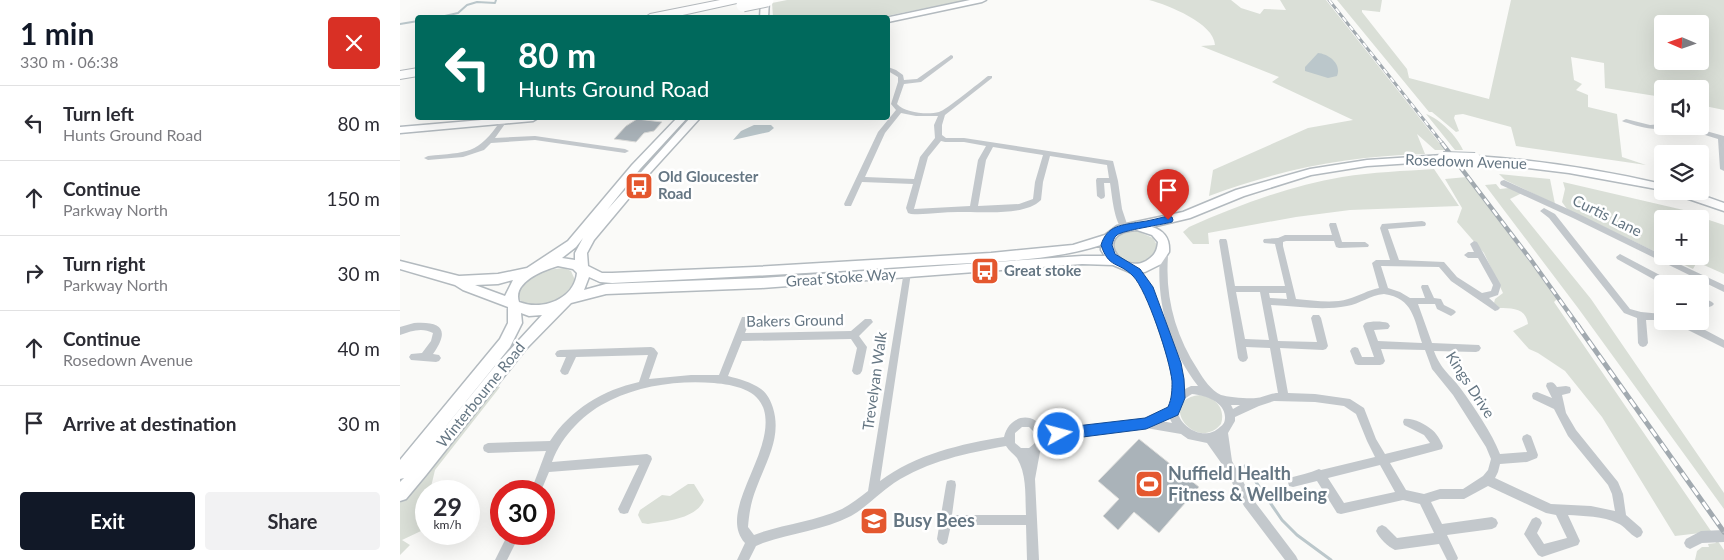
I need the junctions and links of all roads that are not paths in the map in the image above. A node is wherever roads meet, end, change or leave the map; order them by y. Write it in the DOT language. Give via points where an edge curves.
graph roads {
  1 [pos="982,0"];
  2 [pos="740,2"];
  3 [pos="765,2"];
  4 [pos="667,15"];
  5 [pos="691,15"];
  6 [pos="759,15"];
  7 [pos="764,15"];
  8 [pos="890,20"];
  9 [pos="951,57"];
  10 [pos="415,66"];
  11 [pos="400,69"];
  12 [pos="890,70"];
  13 [pos="415,72"];
  14 [pos="400,75"];
  15 [pos="990,77"];
  16 [pos="901,82"];
  17 [pos="900,110"];
  18 [pos="942,114"];
  19 [pos="513,120"];
  20 [pos="680,120"];
  21 [pos="693,120"];
  22 [pos="503,121"];
  23 [pos="1626,121"];
  24 [pos="1654,127"];
  25 [pos="400,130"];
  26 [pos="1709,134"];
  27 [pos="940,137"];
  28 [pos="1722,138"];
  29 [pos="491,141"];
  30 [pos="991,144"];
  31 [pos="626,152"];
  32 [pos="1047,153"];
  33 [pos="428,158"];
  34 [pos="1724,168"];
  35 [pos="860,179"];
  36 [pos="1114,181"];
  37 [pos="917,182"];
  38 [pos="1504,183"];
  39 [pos="1654,185"];
  40 [pos="1101,196"];
  41 [pos="1709,196"];
  42 [pos="1724,199"];
  43 [pos="1705,200"];
  44 [pos="848,204"];
  45 [pos="1724,207"];
  46 [pos="974,208"];
  47 [pos="1544,211"];
  48 [pos="1186,215"];
  49 [pos="1403,224"];
  50 [pos="1422,224"];
  51 [pos="1333,225"];
  52 [pos="1138,226"];
  53 [pos="1124,227"];
  54 [pos="1407,234"];
  55 [pos="1108,238"];
  56 [pos="1162,238"];
  57 [pos="1337,238"];
  58 [pos="1223,241"];
  59 [pos="1267,241"];
  60 [pos="1279,243"];
  61 [pos="1474,244"];
  62 [pos="1365,246"];
  63 [pos="1468,255"];
  64 [pos="1480,255"];
  65 [pos="1164,256"];
  66 [pos="1620,257"];
  67 [pos="1114,261"];
  68 [pos="1394,262"];
  69 [pos="400,265"];
  70 [pos="1127,266"];
  71 [pos="582,268"];
  72 [pos="535,269"];
  73 [pos="906,273"];
  74 [pos="1654,275"];
  75 [pos="459,281"];
  76 [pos="1425,287"];
  77 [pos="1231,288"];
  78 [pos="1724,289"];
  79 [pos="1264,290"];
  80 [pos="1290,290"];
  81 [pos="1384,291"];
  82 [pos="1482,296"];
  83 [pos="567,300"];
  84 [pos="1408,300"];
  85 [pos="1266,301"];
  86 [pos="1431,301"];
  87 [pos="1292,302"];
  88 [pos="513,304"];
  89 [pos="1495,308"];
  90 [pos="1451,312"];
  91 [pos="1641,316"];
  92 [pos="1654,317"];
  93 [pos="1316,318"];
  94 [pos="745,320"];
  95 [pos="868,322"];
  96 [pos="1385,326"];
  97 [pos="1697,330"];
  98 [pos="400,331"];
  99 [pos="853,335"];
  100 [pos="738,337"];
  101 [pos="1240,343"];
  102 [pos="1275,344"];
  103 [pos="1643,344"];
  104 [pos="1724,344"];
  105 [pos="1375,346"];
  106 [pos="1430,346"];
  107 [pos="1476,348"];
  108 [pos="1355,350"];
  109 [pos="573,353"];
  110 [pos="560,354"];
  111 [pos="414,356"];
  112 [pos="425,357"];
  113 [pos="436,358"];
  114 [pos="1243,358"];
  115 [pos="565,371"];
  116 [pos="857,372"];
  117 [pos="722,379"];
  118 [pos="643,384"];
  119 [pos="1566,390"];
  120 [pos="1208,391"];
  121 [pos="1284,396"];
  122 [pos="1537,396"];
  123 [pos="1178,398"];
  124 [pos="1223,400"];
  125 [pos="1257,402"];
  126 [pos="1556,404"];
  127 [pos="1173,411"];
  128 [pos="1230,415"];
  129 [pos="1408,422"];
  130 [pos="1146,423"];
  131 [pos="1181,429"];
  132 [pos="1223,432"];
  133 [pos="1042,436"];
  134 [pos="1209,438"];
  135 [pos="1527,439"];
  136 [pos="1009,441"];
  137 [pos="554,446"];
  138 [pos="488,448"];
  139 [pos="1035,450"];
  140 [pos="1020,453"];
  141 [pos="1383,459"];
  142 [pos="1496,459"];
  143 [pos="1228,464"];
  144 [pos="547,467"];
  145 [pos="400,472"];
  146 [pos="1319,474"];
  147 [pos="1030,479"];
  148 [pos="541,480"];
  149 [pos="1487,480"];
  150 [pos="1293,482"];
  151 [pos="951,485"];
  152 [pos="873,493"];
  153 [pos="400,494"];
  154 [pos="1403,495"];
  155 [pos="1424,499"];
  156 [pos="624,509"];
  157 [pos="1560,510"];
  158 [pos="1621,518"];
  159 [pos="946,520"];
  160 [pos="1032,520"];
  161 [pos="1492,523"];
  162 [pos="1536,523"];
  163 [pos="1382,531"];
  164 [pos="1636,532"];
  165 [pos="1441,534"];
  166 [pos="1724,536"];
  167 [pos="943,539"];
  168 [pos="752,542"];
  169 [pos="1690,543"];
  170 [pos="508,545"];
  171 [pos="1452,558"];
  172 [pos="500,560"];
  173 [pos="743,560"];
  174 [pos="1033,560"];
  175 [pos="1292,560"];
  1 -- 8 [label="street"];
  2 -- 3 [label="highway, bridge"];
  2 -- 4 [label="highway"];
  2 -- 5 [label="highway"];
  3 -- 6 [label="street"];
  3 -- 7 [label="street"];
  9 -- 16 [label="street" via="919,81"];
  10 -- 11 [label="highway"];
  12 -- 16 [label="street" via="901,76"];
  13 -- 14 [label="highway"];
  15 -- 18 [label="street"];
  16 -- 17 [label="street" via="894,104"];
  17 -- 18 [label="street"];
  17 -- 35 [label="street" via="882,132"];
  18 -- 27 [label="street" via="938,125"];
  19 -- 22 [label="street"];
  20 -- 72 [label="street" via="572,244"];
  21 -- 71 [label="street" via="590,237 581,253"];
  22 -- 25 [label="street"];
  22 -- 29 [label="street"];
  23 -- 24 [label="street"];
  26 -- 28 [label="street"];
  27 -- 30 [label="street"];
  27 -- 37 [label="street" via="924,157"];
  28 -- 34 [label="street"];
  29 -- 31 [label="street" via="535,138"];
  29 -- 33 [label="street" via="470,153"];
  30 -- 32 [label="street"];
  30 -- 46 [label="street" via="982,160"];
  32 -- 36 [label="street" via="1110,163"];
  32 -- 46 [label="street" via="1037,200 1031,205"];
  35 -- 37 [label="street"];
  35 -- 44 [label="street"];
  36 -- 40 [label="street" via="1101,177"];
  36 -- 53 [label="street"];
  37 -- 46 [label="street" via="911,211 924,213"];
  38 -- 78 [label="street, Curtis Lane"];
  39 -- 48 [label="street, Rosedown Avenue, bridge" via="1527,163 1443,158 1367,162 1310,172 1247,190"];
  41 -- 42 [label="street"];
  43 -- 45 [label="street"];
  47 -- 91 [label="street" via="1552,216 1627,311"];
  48 -- 52 [label="street, Rosedown Avenue"];
  48 -- 56 [label="street, Rosedown Avenue"];
  49 -- 50 [label="street"];
  49 -- 54 [label="street"];
  49 -- 68 [label="street" via="1384,228"];
  51 -- 57 [label="street"];
  52 -- 53 [label="street"];
  52 -- 56 [label="street" via="1152,230"];
  53 -- 55 [label="street"];
  55 -- 67 [label="street" via="1107,250"];
  55 -- 71 [label="street, Great Stoke Way" via="1074,249 1055,251 755,272 617,278 600,276"];
  56 -- 65 [label="street"];
  57 -- 60 [label="street" via="1285,238"];
  57 -- 62 [label="street" via="1339,245"];
  58 -- 77 [label="street"];
  59 -- 60 [label="street"];
  60 -- 80 [label="street"];
  61 -- 64 [label="street"];
  63 -- 64 [label="street"];
  64 -- 82 [label="street" via="1498,289"];
  65 -- 70 [label="street" via="1145,268"];
  65 -- 120 [label="street" via="1161,285 1165,307 1186,361"];
  66 -- 74 [label="street"];
  67 -- 70 [label="street"];
  67 -- 73 [label="street, Great Stoke Way" via="1082,260"];
  68 -- 81 [label="street" via="1375,264"];
  68 -- 82 [label="street" via="1443,265 1455,279"];
  69 -- 75 [label="street"];
  70 -- 123 [label="street" via="1148,287 1174,363"];
  71 -- 72 [label="street" via="558,262"];
  71 -- 83 [label="street" via="583,284"];
  72 -- 75 [label="street" via="498,279"];
  72 -- 88 [label="street" via="512,290"];
  73 -- 83 [label="street, Great Stoke Way" via="606,290"];
  73 -- 152 [label="street, Trevelyan Walk"];
  75 -- 88 [label="street"];
  76 -- 86 [label="street"];
  77 -- 79 [label="street"];
  77 -- 101 [label="street"];
  79 -- 80 [label="street"];
  79 -- 85 [label="street"];
  80 -- 87 [label="street"];
  81 -- 84 [label="street"];
  81 -- 87 [label="street" via="1348,303"];
  82 -- 89 [label="street"];
  83 -- 88 [label="street" via="536,311 526,311"];
  83 -- 153 [label="street, Winterbourne Road" via="512,355"];
  84 -- 86 [label="street"];
  84 -- 106 [label="street, Kings Drive" via="1414,306"];
  85 -- 87 [label="street"];
  85 -- 102 [label="street"];
  86 -- 90 [label="street" via="1438,301 1440,307"];
  88 -- 145 [label="street, Winterbourne Road" via="515,323 505,343"];
  91 -- 92 [label="street"];
  91 -- 103 [label="street"];
  93 -- 102 [label="street" via="1322,346"];
  94 -- 100 [label="street, Bakers Ground"];
  95 -- 99 [label="street, Bakers Ground"];
  96 -- 105 [label="street" via="1368,326"];
  97 -- 104 [label="street"];
  98 -- 112 [label="street" via="429,326 438,331 436,342"];
  99 -- 100 [label="street, Bakers Ground"];
  99 -- 116 [label="street, Bakers Ground" via="862,347"];
  100 -- 117 [label="street, Bakers Ground"];
  101 -- 102 [label="street"];
  101 -- 114 [label="street"];
  102 -- 121 [label="street"];
  105 -- 106 [label="street"];
  105 -- 108 [label="street" via="1380,361 1358,361"];
  106 -- 107 [label="street"];
  106 -- 142 [label="street, Kings Drive" via="1436,366 1491,445"];
  109 -- 110 [label="street"];
  109 -- 115 [label="street"];
  109 -- 118 [label="street" via="651,351"];
  111 -- 112 [label="street"];
  112 -- 113 [label="street"];
  117 -- 118 [label="street"];
  117 -- 168 [label="street" via="742,383 756,391 766,402 772,420 770,441 744,504 743,530"];
  118 -- 137 [label="street" via="616,393 588,408"];
  119 -- 126 [label="street" via="1553,389 1557,395"];
  120 -- 123 [label="street" via="1191,390"];
  120 -- 124 [label="street"];
  121 -- 125 [label="street"];
  121 -- 141 [label="street" via="1346,402 1360,412"];
  122 -- 126 [label="street"];
  123 -- 127 [label="street"];
  124 -- 125 [label="street"];
  124 -- 128 [label="street"];
  125 -- 128 [label="street"];
  126 -- 158 [label="street" via="1567,425 1612,480 1617,490"];
  127 -- 130 [label="street"];
  127 -- 131 [label="street"];
  128 -- 132 [label="street"];
  129 -- 141 [label="street" via="1428,432 1438,446"];
  130 -- 131 [label="street"];
  130 -- 133 [label="street"];
  131 -- 134 [label="street" via="1199,438"];
  132 -- 134 [label="street"];
  132 -- 143 [label="street"];
  133 -- 136 [label="street" via="1035,426 1022,424 1011,432"];
  133 -- 139 [label="street"];
  134 -- 143 [label="street"];
  135 -- 142 [label="street" via="1534,455"];
  136 -- 140 [label="street"];
  136 -- 152 [label="street" via="958,450 917,464"];
  137 -- 138 [label="street"];
  137 -- 144 [label="street"];
  139 -- 140 [label="street"];
  139 -- 147 [label="street"];
  140 -- 147 [label="street"];
  141 -- 146 [label="street"];
  141 -- 154 [label="street"];
  142 -- 149 [label="street"];
  143 -- 175 [label="street" via="1248,502"];
  144 -- 148 [label="street"];
  144 -- 156 [label="street" via="646,459"];
  146 -- 150 [label="street"];
  146 -- 154 [label="street" via="1341,509"];
  147 -- 160 [label="street"];
  149 -- 155 [label="street" via="1464,494 1440,494"];
  149 -- 157 [label="street" via="1550,509"];
  151 -- 159 [label="street"];
  152 -- 168 [label="street" via="840,515"];
  154 -- 155 [label="street"];
  155 -- 165 [label="street"];
  157 -- 158 [label="street" via="1591,511"];
  157 -- 162 [label="street" via="1574,541 1542,551 1530,534"];
  158 -- 164 [label="street"];
  159 -- 160 [label="street"];
  159 -- 167 [label="street"];
  160 -- 174 [label="street"];
  161 -- 165 [label="street"];
  163 -- 165 [label="street" via="1395,544"];
  165 -- 171 [label="street"];
  166 -- 169 [label="street" via="1701,537"];
  168 -- 173 [label="street"];
  170 -- 172 [label="street"];
}
